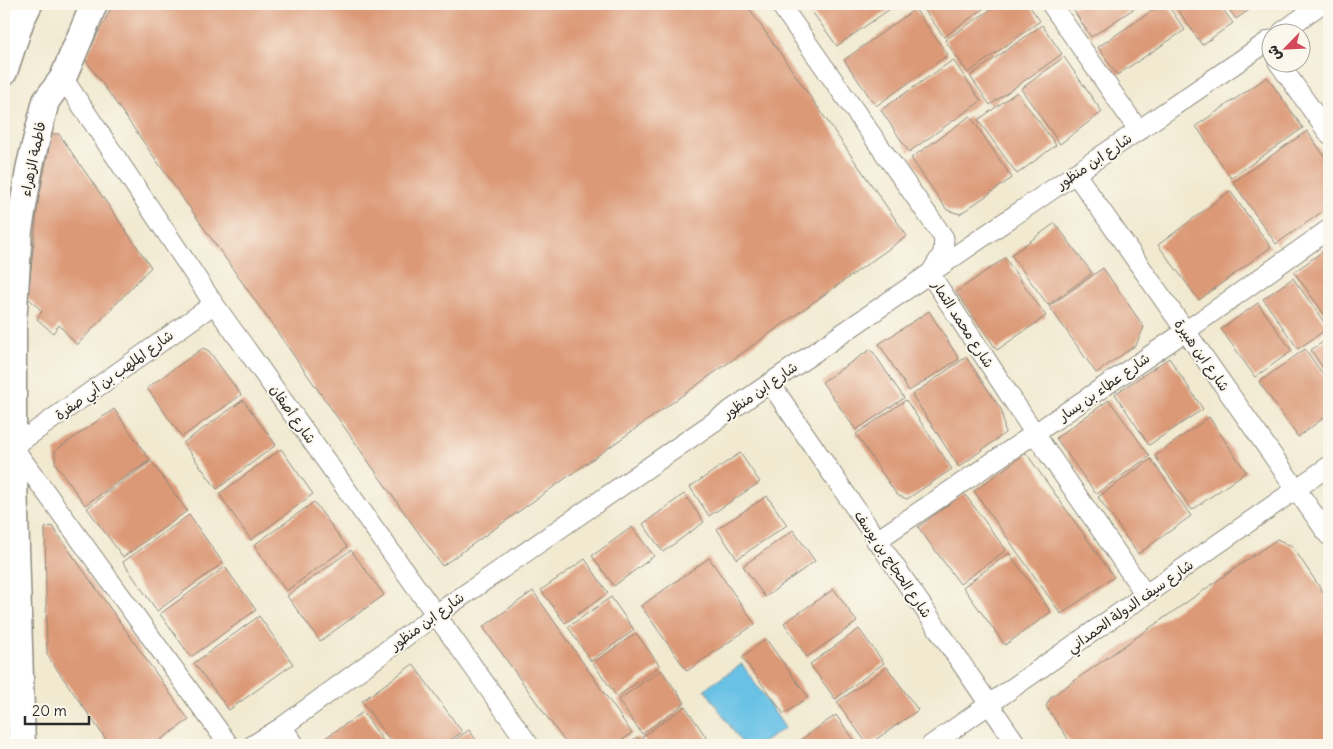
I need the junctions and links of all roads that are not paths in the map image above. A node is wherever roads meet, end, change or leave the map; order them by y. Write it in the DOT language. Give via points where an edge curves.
graph roads {
  1 [pos="94,4"];
  2 [pos="780,4"];
  3 [pos="1051,4"];
  4 [pos="1321,4"];
  5 [pos="19,9"];
  6 [pos="1299,10"];
  7 [pos="1290,22"];
  8 [pos="1260,52"];
  9 [pos="4,72"];
  10 [pos="1285,72"];
  11 [pos="62,78"];
  12 [pos="1139,131"];
  13 [pos="1329,134"];
  14 [pos="1075,173"];
  15 [pos="1329,229"];
  16 [pos="930,274"];
  17 [pos="214,304"];
  18 [pos="1186,331"];
  19 [pos="770,383"];
  20 [pos="1035,434"];
  21 [pos="13,447"];
  22 [pos="1329,466"];
  23 [pos="1296,489"];
  24 [pos="1329,536"];
  25 [pos="876,541"];
  26 [pos="1145,594"];
  27 [pos="10,613"];
  28 [pos="435,615"];
  29 [pos="988,705"];
  30 [pos="282,727"];
  31 [pos="22,745"];
  32 [pos="229,745"];
  33 [pos="253,745"];
  34 [pos="295,745"];
  35 [pos="529,745"];
  36 [pos="931,745"];
  37 [pos="1016,745"];
  1 -- 11 [label="main road, فاطمة الزهراء"];
  2 -- 16 [label="street, شارع محمد التمار" via="944,238 943,253"];
  3 -- 12 [label="street"];
  4 -- 6 [label="street"];
  5 -- 9 [label="main road"];
  6 -- 7 [label="street"];
  8 -- 12 [label="street, شارع ابن منظور"];
  10 -- 13 [label="street"];
  11 -- 17 [label="street, شارع أصفان"];
  11 -- 21 [label="main road, فاطمة الزهراء" via="46,101 30,165 19,230 13,324"];
  12 -- 14 [label="street, شارع ابن منظور"];
  14 -- 16 [label="street, شارع ابن منظور"];
  14 -- 18 [label="street, شارع ابن هبيرة"];
  15 -- 18 [label="street, شارع عطاء بن يسار"];
  16 -- 19 [label="street, شارع ابن منظور"];
  16 -- 20 [label="street, شارع محمد التمار"];
  17 -- 21 [label="street, شارع الملهب بن أبي صفرة"];
  17 -- 28 [label="street, شارع أصفان"];
  18 -- 20 [label="street, شارع عطاء بن يسار"];
  18 -- 23 [label="street, شارع ابن هبيرة"];
  19 -- 25 [label="street, شارع الحجاج بن يوسف"];
  19 -- 28 [label="street, شارع ابن منظور"];
  20 -- 25 [label="street, شارع عطاء بن يسار"];
  20 -- 26 [label="street, شارع محمد التمار"];
  21 -- 27 [label="main road, فاطمة الزهراء"];
  21 -- 32 [label="street"];
  22 -- 23 [label="street, شارع سيف الدولة الحمداني"];
  23 -- 24 [label="street, شارع ابن هبيرة"];
  23 -- 26 [label="street, شارع سيف الدولة الحمداني"];
  25 -- 29 [label="street, شارع الحجاج بن يوسف"];
  26 -- 29 [label="street, شارع سيف الدولة الحمداني"];
  27 -- 31 [label="main road, فاطمة الزهراء"];
  28 -- 30 [label="street, شارع ابن منظور"];
  28 -- 35 [label="street, شارع أصفان"];
  29 -- 36 [label="street, شارع سيف الدولة الحمداني"];
  29 -- 37 [label="street, شارع الحجاج بن يوسف"];
  30 -- 33 [label="street, شارع ابن منظور"];
  30 -- 34 [label="street"];
}
